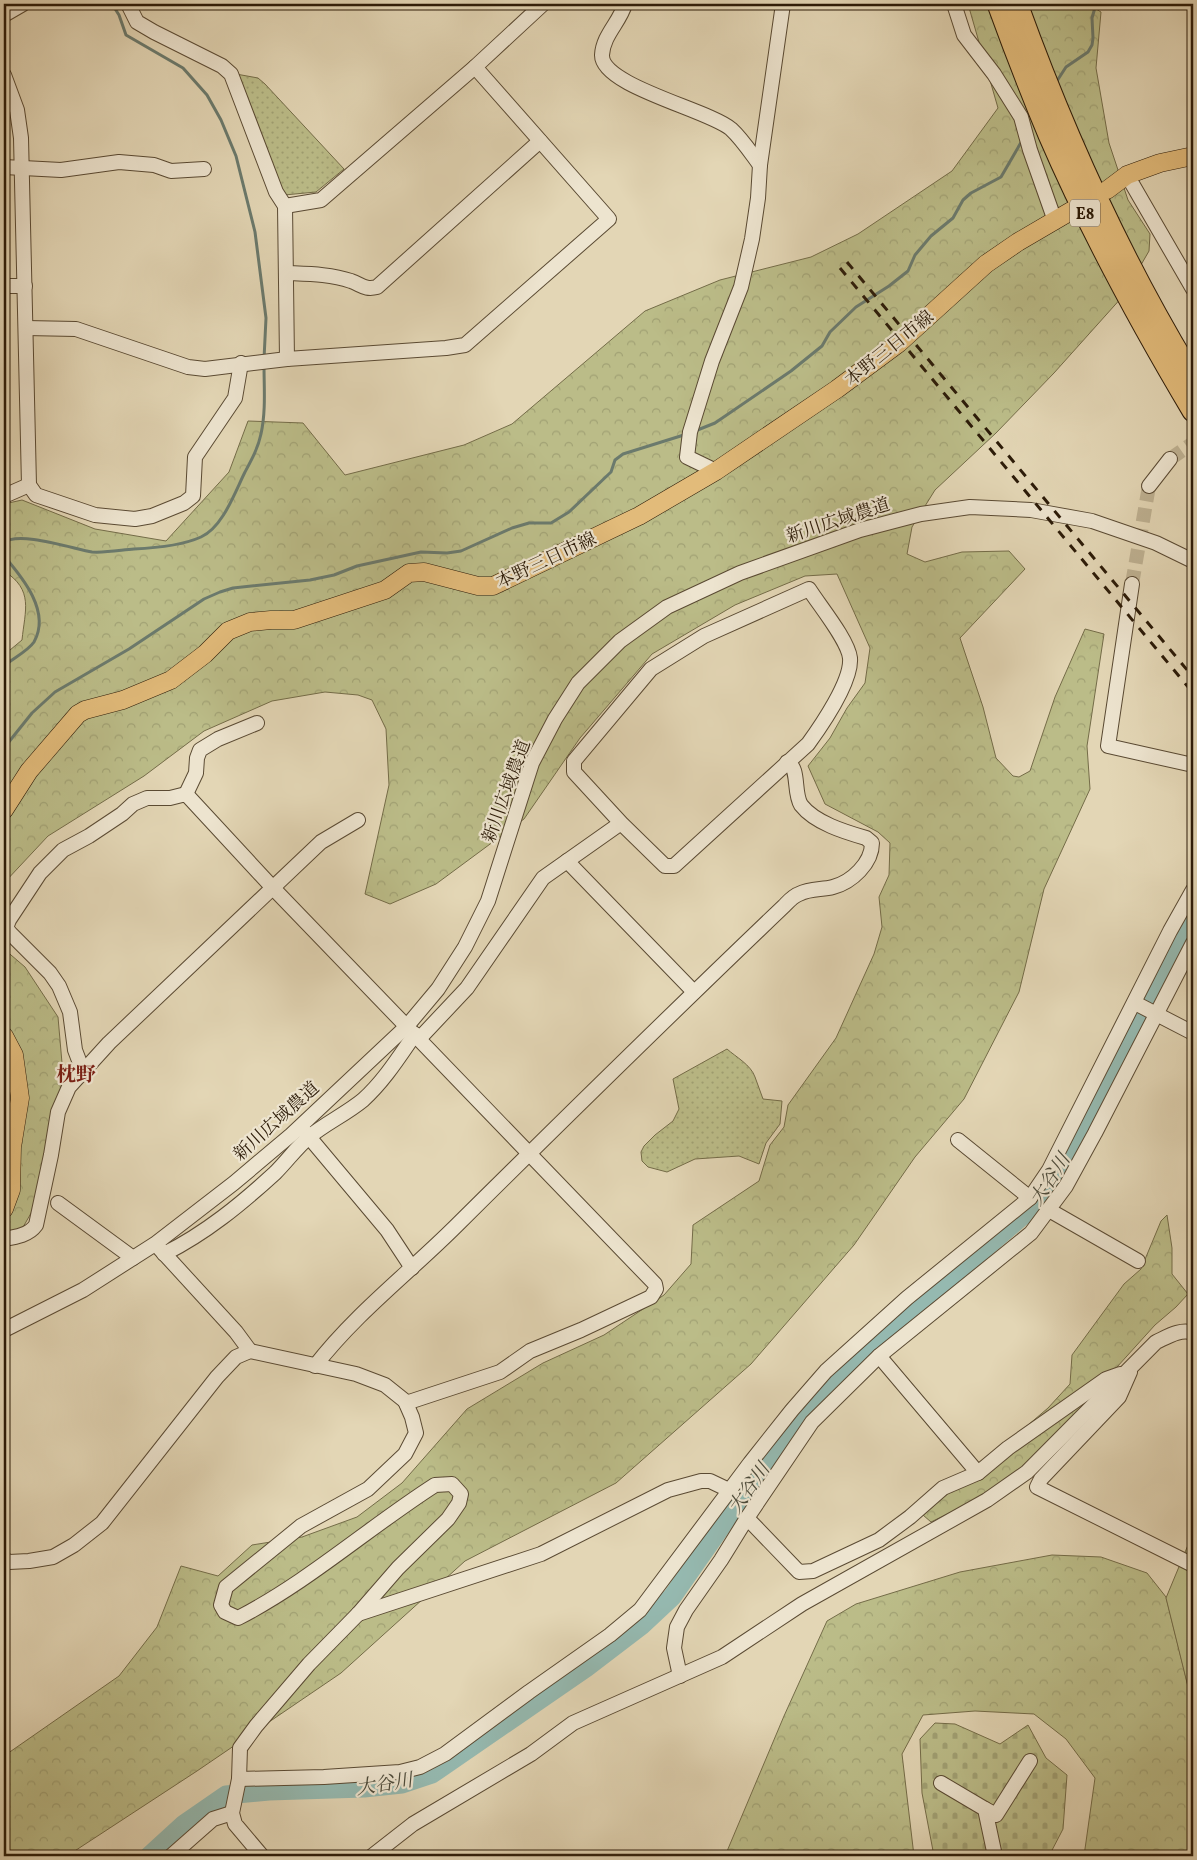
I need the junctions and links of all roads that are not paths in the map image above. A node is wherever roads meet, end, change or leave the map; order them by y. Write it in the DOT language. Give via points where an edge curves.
graph roads {
  1 [pos="23,4"];
  2 [pos="128,4"];
  3 [pos="542,4"];
  4 [pos="625,4"];
  5 [pos="783,4"];
  6 [pos="954,4"];
  7 [pos="998,4"];
  8 [pos="1017,4"];
  9 [pos="4,16"];
  10 [pos="475,67"];
  11 [pos="4,75"];
  12 [pos="540,141"];
  13 [pos="1193,156"];
  14 [pos="760,165"];
  15 [pos="4,167"];
  16 [pos="22,167"];
  17 [pos="204,169"];
  18 [pos="1127,175"];
  19 [pos="1107,190"];
  20 [pos="285,206"];
  21 [pos="1071,211"];
  22 [pos="1055,221"];
  23 [pos="286,273"];
  24 [pos="4,286"];
  25 [pos="25,286"];
  26 [pos="1193,289"];
  27 [pos="26,328"];
  28 [pos="287,359"];
  29 [pos="241,363"];
  30 [pos="1193,378"];
  31 [pos="1193,411"];
  32 [pos="1170,459"];
  33 [pos="716,471"];
  34 [pos="29,485"];
  35 [pos="1149,486"];
  36 [pos="4,496"];
  37 [pos="1193,561"];
  38 [pos="1132,584"];
  39 [pos="257,723"];
  40 [pos="788,762"];
  41 [pos="1193,765"];
  42 [pos="186,794"];
  43 [pos="4,810"];
  44 [pos="358,820"];
  45 [pos="621,823"];
  46 [pos="568,861"];
  47 [pos="273,888"];
  48 [pos="1193,890"];
  49 [pos="1193,943"];
  50 [pos="694,992"];
  51 [pos="1135,1003"];
  52 [pos="1156,1014"];
  53 [pos="414,1033"];
  54 [pos="1193,1033"];
  55 [pos="4,1036"];
  56 [pos="83,1071"];
  57 [pos="304,1132"];
  58 [pos="958,1140"];
  59 [pos="529,1154"];
  60 [pos="1030,1198"];
  61 [pos="58,1203"];
  62 [pos="4,1209"];
  63 [pos="1049,1210"];
  64 [pos="4,1239"];
  65 [pos="160,1249"];
  66 [pos="133,1258"];
  67 [pos="1138,1261"];
  68 [pos="412,1268"];
  69 [pos="4,1330"];
  70 [pos="1193,1333"];
  71 [pos="250,1351"];
  72 [pos="879,1356"];
  73 [pos="315,1366"];
  74 [pos="1129,1368"];
  75 [pos="406,1403"];
  76 [pos="978,1473"];
  77 [pos="731,1491"];
  78 [pos="747,1518"];
  79 [pos="5,1564"];
  80 [pos="1193,1565"];
  81 [pos="358,1614"];
  82 [pos="680,1676"];
  83 [pos="1030,1761"];
  84 [pos="239,1780"];
  85 [pos="940,1783"];
  86 [pos="985,1809"];
  87 [pos="232,1813"];
  88 [pos="170,1856"];
  89 [pos="262,1856"];
  90 [pos="372,1856"];
  91 [pos="994,1856"];
  1 -- 9 [label="street"];
  2 -- 20 [label="street" via="137,22 222,66 231,74 276,192"];
  3 -- 10 [label="street"];
  4 -- 14 [label="street" via="605,44 602,57 607,69 629,84 730,128"];
  5 -- 14 [label="street"];
  6 -- 22 [label="street" via="964,36 1021,116"];
  7 -- 31 [label="highway, E8" via="1049,136 1085,214 1122,288"];
  8 -- 30 [label="highway, E8" via="1066,130 1101,208"];
  10 -- 12 [label="street"];
  10 -- 20 [label="street" via="321,200"];
  11 -- 16 [label="street" via="17,110"];
  12 -- 23 [label="street" via="377,287 369,289 332,276"];
  12 -- 28 [label="street" via="609,219 465,345"];
  13 -- 18 [label="main road"];
  14 -- 33 [label="street" via="752,239 741,287 712,361 690,432 687,457"];
  15 -- 16 [label="street"];
  16 -- 17 [label="street" via="61,170 119,162 171,171"];
  16 -- 25 [label="street"];
  18 -- 19 [label="main road"];
  18 -- 26 [label="street"];
  20 -- 23 [label="street"];
  21 -- 22 [label="main road, 本野三日市線"];
  22 -- 33 [label="main road, 本野三日市線" via="986,264 899,343"];
  23 -- 28 [label="street"];
  24 -- 25 [label="street"];
  25 -- 27 [label="street"];
  27 -- 29 [label="street" via="76,329 188,367"];
  27 -- 34 [label="street"];
  28 -- 29 [label="street"];
  29 -- 34 [label="street" via="235,398 195,457 193,496 184,502 152,516 135,519 95,515 36,495"];
  32 -- 35 [label="street"];
  33 -- 43 [label="main road, 本野三日市線" via="639,516 493,586 478,586 424,572 408,572 385,590 294,620 250,622 228,632 172,680 78,714 29,771"];
  34 -- 36 [label="street"];
  37 -- 53 [label="street, 新川広域農道" via="1156,543 1092,521 1031,510 970,507 921,514 860,530 740,573 668,607 620,641 578,683 555,719 532,763 488,901"];
  38 -- 41 [label="street" via="1108,746"];
  39 -- 42 [label="street" via="200,750 196,773"];
  40 -- 45 [label="street" via="674,866 665,866"];
  40 -- 45 [label="street" via="808,744 848,677 850,658 841,637 808,589 704,636 651,669 574,761 574,772"];
  40 -- 50 [label="street" via="795,771 797,796 805,808 824,822 866,838 872,843 872,849 856,875 834,886 797,894"];
  42 -- 47 [label="street"];
  42 -- 56 [label="street" via="147,798 133,804 89,836 62,850 40,873 6,928 59,986 70,1012 75,1050"];
  44 -- 47 [label="street" via="321,842"];
  45 -- 46 [label="street"];
  46 -- 50 [label="street"];
  46 -- 53 [label="street" via="543,878 467,988"];
  47 -- 53 [label="street"];
  47 -- 56 [label="street"];
  48 -- 51 [label="street"];
  49 -- 52 [label="street"];
  50 -- 59 [label="street"];
  51 -- 52 [label="street"];
  51 -- 60 [label="street" via="1049,1170"];
  52 -- 54 [label="street"];
  52 -- 63 [label="street" via="1096,1133"];
  53 -- 57 [label="street, 新川広域農道"];
  53 -- 57 [label="street" via="380,1083 361,1101"];
  53 -- 59 [label="street"];
  55 -- 62 [label="main road" via="14,1055 20,1098 12,1147 11,1190"];
  56 -- 64 [label="street" via="69,1087 58,1112 36,1224 20,1236"];
  57 -- 65 [label="street, 新川広域農道" via="234,1183"];
  57 -- 65 [label="street" via="276,1171 245,1200 186,1243"];
  57 -- 68 [label="street" via="387,1230"];
  58 -- 60 [label="street"];
  59 -- 68 [label="street"];
  59 -- 75 [label="street" via="655,1284 656,1289 651,1298 530,1351 500,1372"];
  60 -- 77 [label="street" via="907,1298 826,1371"];
  61 -- 66 [label="street"];
  63 -- 67 [label="street"];
  63 -- 72 [label="street" via="1031,1232"];
  65 -- 66 [label="street, 新川広域農道"];
  65 -- 71 [label="street"];
  66 -- 69 [label="street, 新川広域農道" via="83,1290"];
  68 -- 73 [label="street" via="329,1347"];
  70 -- 74 [label="street" via="1177,1333 1156,1342"];
  71 -- 73 [label="street"];
  71 -- 79 [label="street" via="236,1357 217,1377 102,1523 53,1557"];
  72 -- 76 [label="street"];
  72 -- 78 [label="street" via="812,1422"];
  73 -- 75 [label="street" via="356,1374 385,1385"];
  74 -- 76 [label="street" via="1106,1379"];
  74 -- 80 [label="street" via="1119,1397 1040,1479 1037,1487"];
  74 -- 82 [label="street" via="1027,1472 987,1500 802,1604 722,1657"];
  75 -- 81 [label="street" via="416,1433 405,1454 368,1489 301,1526 226,1587 221,1605 225,1612 238,1618 260,1607 420,1494 435,1485 452,1484 461,1494 448,1519 398,1568"];
  76 -- 78 [label="street" via="943,1488 879,1540 813,1571 799,1572"];
  77 -- 81 [label="street" via="710,1481 668,1490 542,1554"];
  77 -- 84 [label="street" via="640,1610 445,1754 420,1767 400,1772"];
  78 -- 82 [label="street" via="677,1627 674,1648"];
  81 -- 84 [label="street" via="309,1664 240,1748"];
  82 -- 90 [label="street" via="573,1724 531,1754 413,1824"];
  83 -- 86 [label="street" via="996,1815"];
  84 -- 87 [label="street"];
  85 -- 86 [label="street"];
  86 -- 91 [label="street"];
  87 -- 88 [label="street" via="214,1820"];
  87 -- 89 [label="street" via="235,1824"];
}
